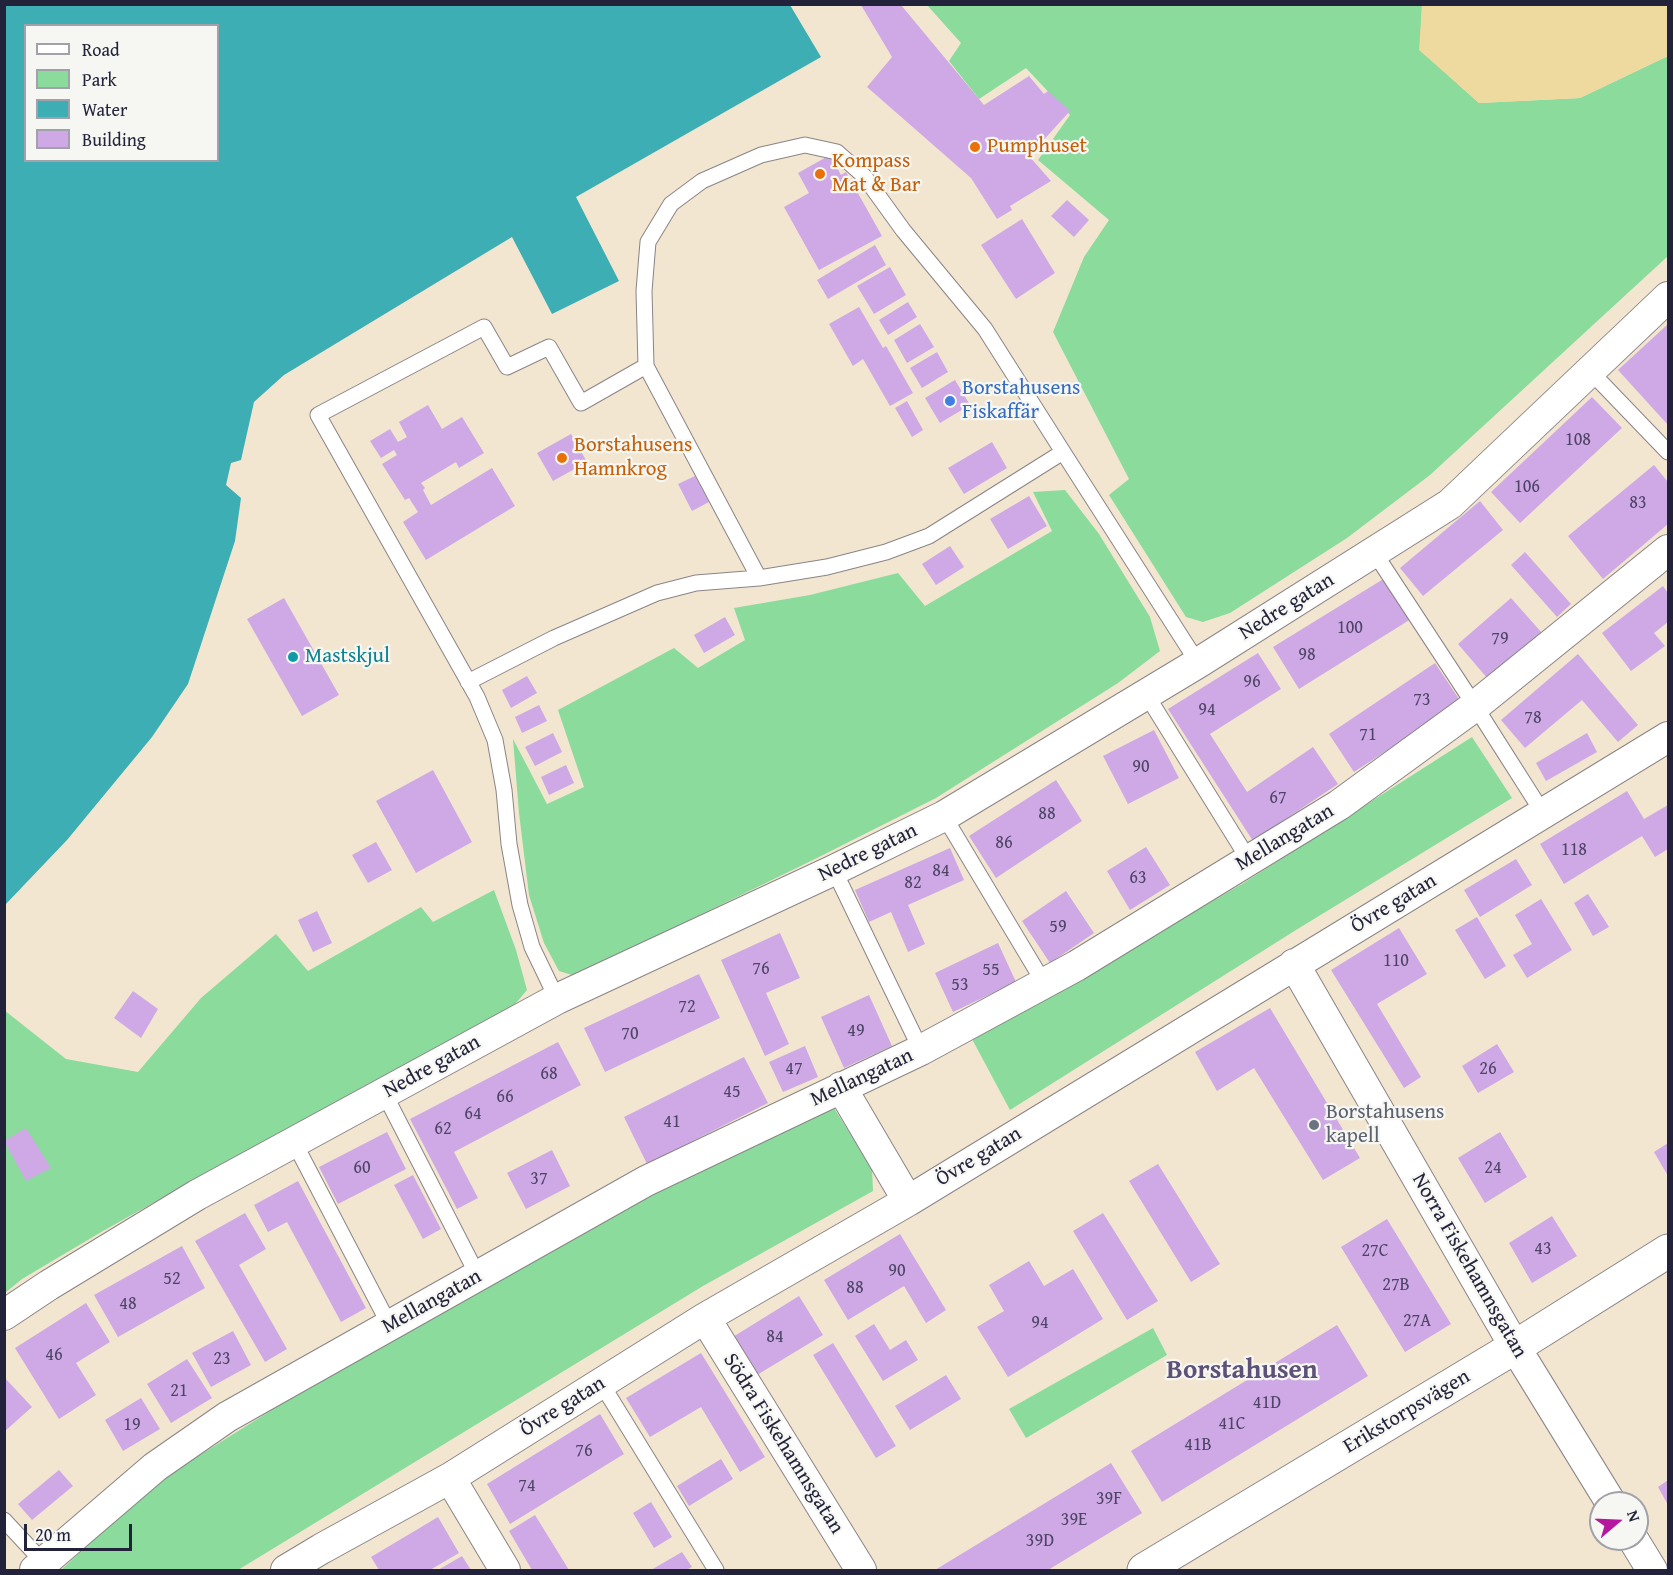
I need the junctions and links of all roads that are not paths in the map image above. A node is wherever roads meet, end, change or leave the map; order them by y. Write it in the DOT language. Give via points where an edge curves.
graph roads {
  1 [pos="1668,297"];
  2 [pos="646,366"];
  3 [pos="1590,371"];
  4 [pos="1064,452"];
  5 [pos="1668,452"];
  6 [pos="1668,550"];
  7 [pos="1374,552"];
  8 [pos="759,578"];
  9 [pos="1198,663"];
  10 [pos="468,682"];
  11 [pos="1146,694"];
  12 [pos="1475,706"];
  13 [pos="1668,737"];
  14 [pos="1543,813"];
  15 [pos="944,816"];
  16 [pos="1249,861"];
  17 [pos="834,870"];
  18 [pos="1294,964"];
  19 [pos="1044,983"];
  20 [pos="556,999"];
  21 [pos="921,1050"];
  22 [pos="841,1088"];
  23 [pos="384,1093"];
  24 [pos="294,1142"];
  25 [pos="908,1201"];
  26 [pos="1668,1251"];
  27 [pos="478,1276"];
  28 [pos="4,1315"];
  29 [pos="705,1318"];
  30 [pos="390,1326"];
  31 [pos="1515,1347"];
  32 [pos="601,1383"];
  33 [pos="450,1478"];
  34 [pos="1604,1491"];
  35 [pos="4,1520"];
  36 [pos="1640,1551"];
  37 [pos="40,1567"];
  38 [pos="286,1570"];
  39 [pos="505,1570"];
  40 [pos="716,1570"];
  41 [pos="861,1570"];
  42 [pos="1144,1570"];
  43 [pos="1652,1570"];
  1 -- 3 [label="street, Nedre gatan"];
  2 -- 4 [label="lane" via="644,291 648,242 670,204 702,181 761,155 805,145 837,152 864,176 985,329"];
  2 -- 8 [label="lane"];
  2 -- 10 [label="lane" via="581,403 549,347 507,368 484,327 318,415"];
  3 -- 5 [label="lane"];
  3 -- 7 [label="street, Nedre gatan" via="1450,504"];
  4 -- 8 [label="lane" via="929,536 827,567"];
  4 -- 9 [label="lane"];
  6 -- 12 [label="street, Mellangatan"];
  7 -- 9 [label="street, Nedre gatan"];
  7 -- 12 [label="lane"];
  8 -- 10 [label="lane" via="696,583 657,593 554,638"];
  9 -- 11 [label="street, Nedre gatan"];
  10 -- 20 [label="lane" via="495,740 520,905 532,947"];
  11 -- 15 [label="street, Nedre gatan"];
  11 -- 16 [label="lane"];
  12 -- 14 [label="lane"];
  12 -- 16 [label="street, Mellangatan" via="1339,805"];
  13 -- 14 [label="street, Övre gatan"];
  14 -- 18 [label="street, Övre gatan"];
  15 -- 17 [label="street, Nedre gatan"];
  15 -- 19 [label="lane"];
  16 -- 19 [label="street, Mellangatan"];
  17 -- 20 [label="street, Nedre gatan"];
  17 -- 21 [label="lane"];
  18 -- 25 [label="street, Övre gatan"];
  18 -- 31 [label="street, Norra Fiskehamnsgatan"];
  19 -- 21 [label="street, Mellangatan"];
  20 -- 23 [label="street, Nedre gatan"];
  21 -- 22 [label="street, Mellangatan"];
  22 -- 25 [label="street"];
  22 -- 27 [label="street, Mellangatan" via="646,1181"];
  23 -- 24 [label="street, Nedre gatan"];
  23 -- 27 [label="lane"];
  24 -- 28 [label="street, Nedre gatan" via="197,1195"];
  24 -- 30 [label="lane"];
  25 -- 29 [label="street, Övre gatan"];
  26 -- 31 [label="street, Erikstorpsvägen"];
  27 -- 30 [label="street, Mellangatan"];
  29 -- 32 [label="street, Övre gatan"];
  29 -- 41 [label="street, Södra Fiskehamnsgatan"];
  30 -- 37 [label="street, Mellangatan" via="227,1417 156,1467"];
  31 -- 34 [label="street, Norra Fiskehamnsgatan"];
  31 -- 42 [label="street, Erikstorpsvägen"];
  32 -- 33 [label="street, Övre gatan"];
  32 -- 40 [label="lane"];
  33 -- 38 [label="street, Övre gatan"];
  33 -- 39 [label="street"];
  35 -- 37 [label="lane"];
  36 -- 43 [label="street"];
}
